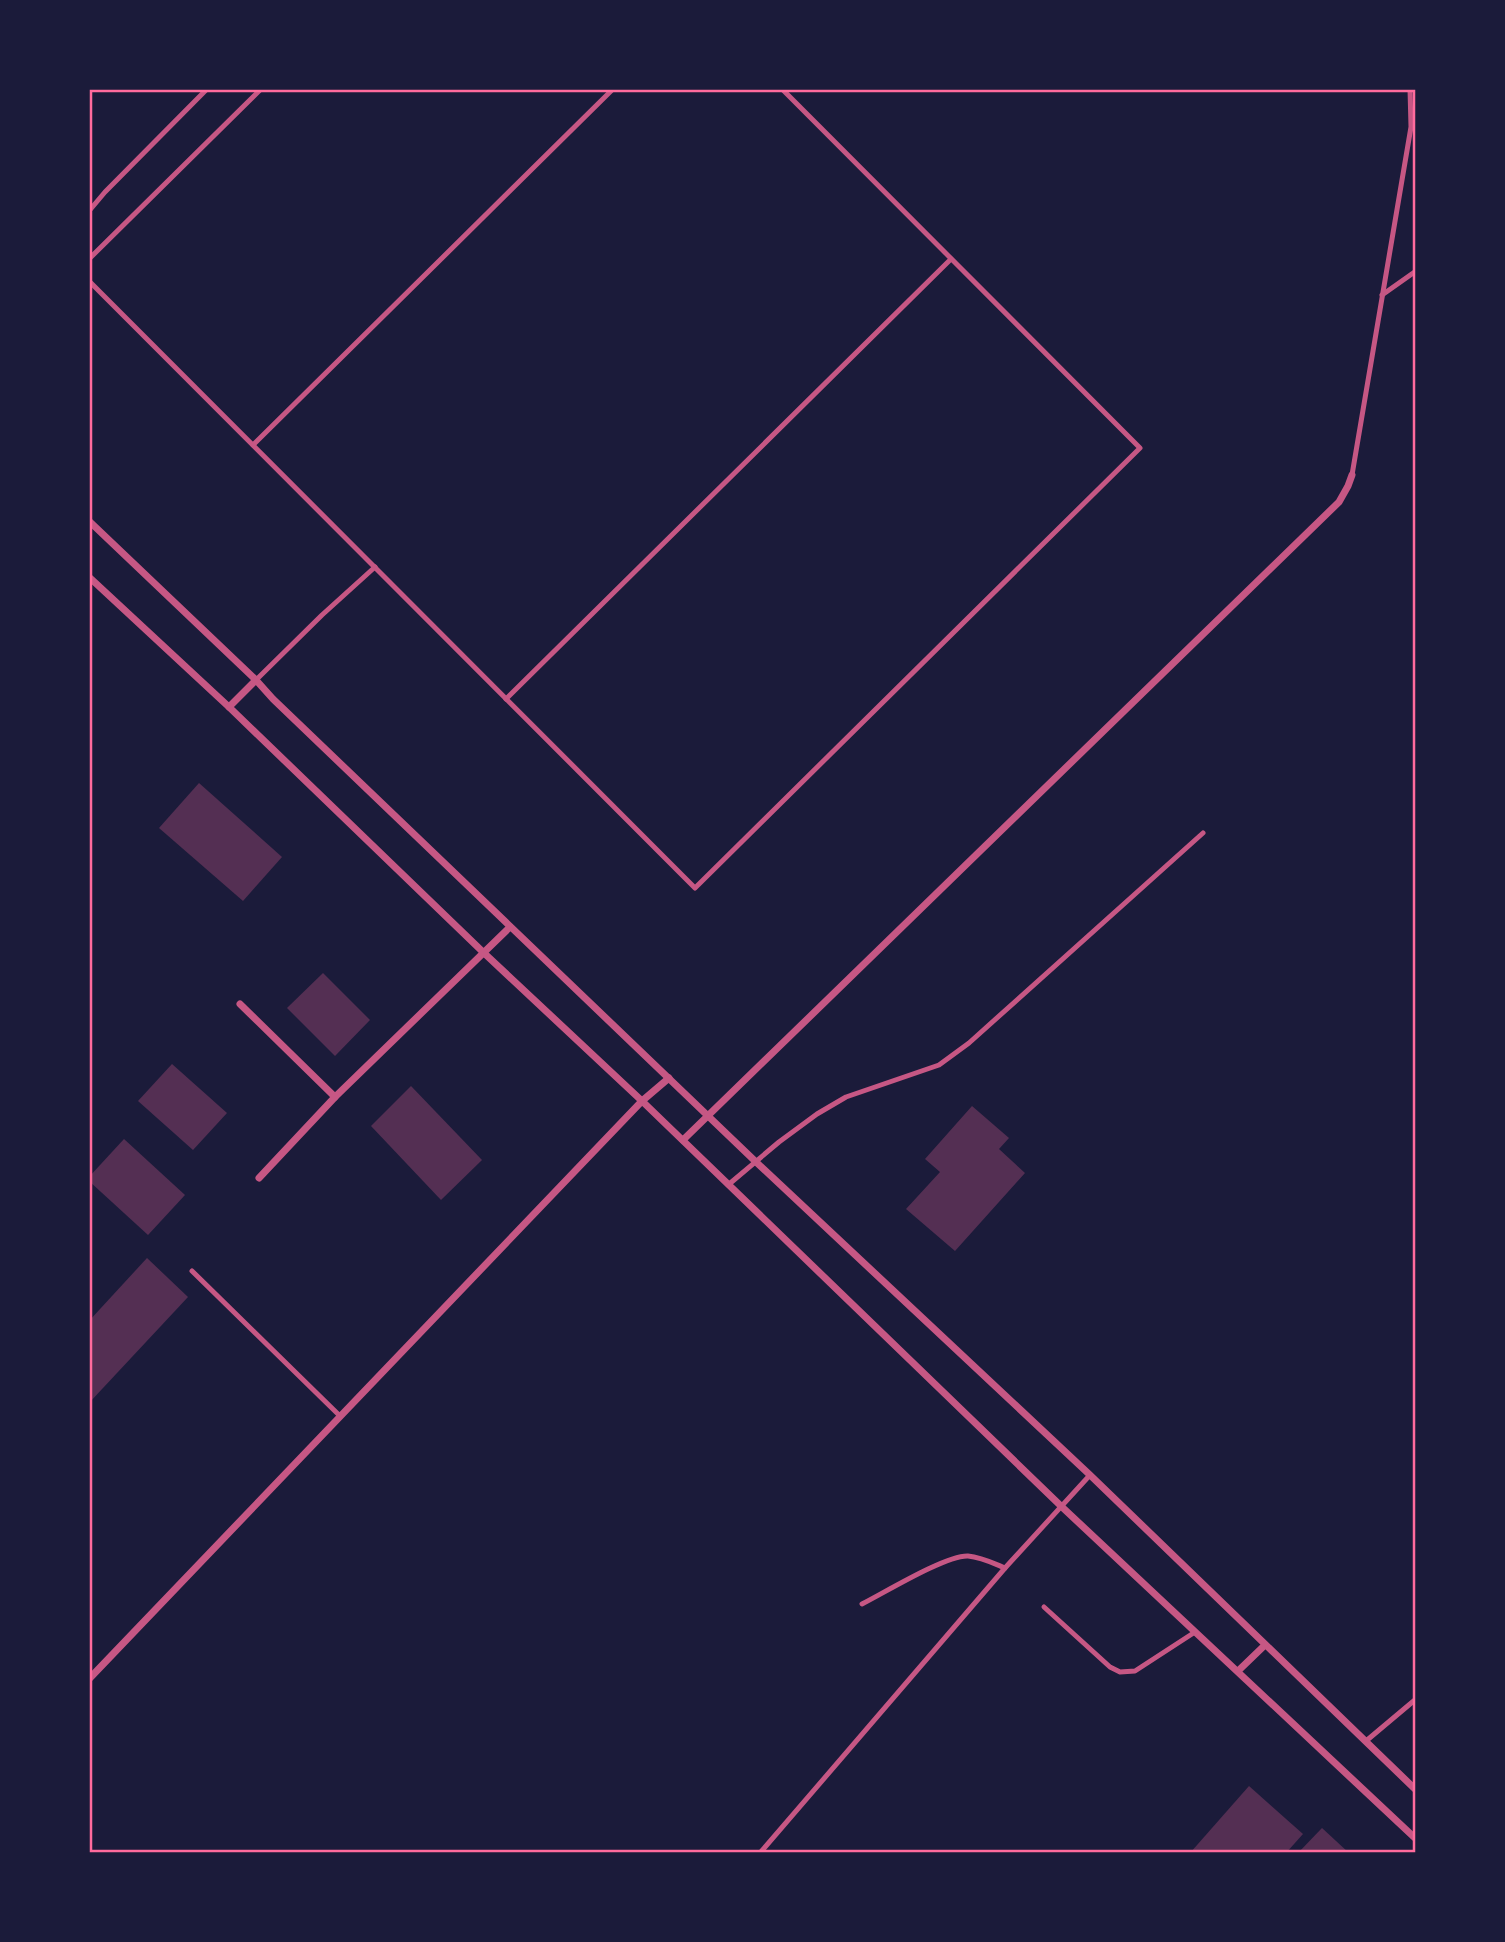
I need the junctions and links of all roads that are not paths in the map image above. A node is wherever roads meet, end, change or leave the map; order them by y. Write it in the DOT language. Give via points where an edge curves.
graph roads {
  1 [pos="207,89"];
  2 [pos="261,89"];
  3 [pos="613,89"];
  4 [pos="782,89"];
  5 [pos="1410,89"];
  6 [pos="89,211"];
  7 [pos="89,259"];
  8 [pos="951,259"];
  9 [pos="1416,271"];
  10 [pos="89,281"];
  11 [pos="1382,295"];
  12 [pos="253,445"];
  13 [pos="1352,475"];
  14 [pos="89,521"];
  15 [pos="375,567"];
  16 [pos="89,577"];
  17 [pos="256,680"];
  18 [pos="506,699"];
  19 [pos="229,708"];
  20 [pos="1203,833"];
  21 [pos="510,927"];
  22 [pos="484,953"];
  23 [pos="240,1004"];
  24 [pos="669,1078"];
  25 [pos="335,1097"];
  26 [pos="642,1101"];
  27 [pos="709,1116"];
  28 [pos="683,1140"];
  29 [pos="755,1161"];
  30 [pos="259,1178"];
  31 [pos="728,1185"];
  32 [pos="192,1271"];
  33 [pos="340,1416"];
  34 [pos="1090,1475"];
  35 [pos="1062,1507"];
  36 [pos="1005,1568"];
  37 [pos="862,1604"];
  38 [pos="1044,1607"];
  39 [pos="1195,1632"];
  40 [pos="1265,1645"];
  41 [pos="1238,1671"];
  42 [pos="89,1679"];
  43 [pos="1416,1699"];
  44 [pos="1366,1741"];
  45 [pos="1416,1790"];
  46 [pos="1416,1839"];
  47 [pos="760,1853"];
  1 -- 6 [label="lane"];
  2 -- 7 [label="lane"];
  3 -- 12 [label="lane"];
  4 -- 8 [label="lane"];
  5 -- 11 [label="lane" via="1411,127"];
  8 -- 18 [label="lane"];
  8 -- 18 [label="lane" via="1140,448 725,859 695,888"];
  9 -- 11 [label="lane"];
  10 -- 12 [label="lane"];
  11 -- 13 [label="lane"];
  12 -- 15 [label="lane"];
  13 -- 27 [label="street" via="1339,502"];
  14 -- 17 [label="street"];
  15 -- 17 [label="lane"];
  15 -- 18 [label="lane"];
  16 -- 19 [label="street"];
  17 -- 19 [label="street"];
  17 -- 21 [label="street"];
  19 -- 22 [label="street"];
  20 -- 29 [label="lane" via="939,1065 846,1097"];
  21 -- 22 [label="street"];
  21 -- 24 [label="street"];
  22 -- 25 [label="street"];
  22 -- 26 [label="street"];
  23 -- 25 [label="street"];
  24 -- 26 [label="street"];
  24 -- 27 [label="street"];
  25 -- 30 [label="street"];
  26 -- 28 [label="street"];
  26 -- 33 [label="street"];
  27 -- 28 [label="street"];
  27 -- 29 [label="street"];
  28 -- 31 [label="street"];
  29 -- 31 [label="lane"];
  29 -- 34 [label="street"];
  31 -- 35 [label="street"];
  32 -- 33 [label="lane"];
  33 -- 42 [label="street"];
  34 -- 35 [label="lane"];
  34 -- 40 [label="street"];
  35 -- 36 [label="lane"];
  35 -- 39 [label="street"];
  36 -- 37 [label="lane" via="966,1556 947,1560"];
  36 -- 47 [label="lane"];
  38 -- 39 [label="lane" via="1120,1672 1135,1671"];
  39 -- 41 [label="street"];
  40 -- 41 [label="street"];
  40 -- 44 [label="street"];
  41 -- 46 [label="street"];
  43 -- 44 [label="lane"];
  44 -- 45 [label="street"];
}
